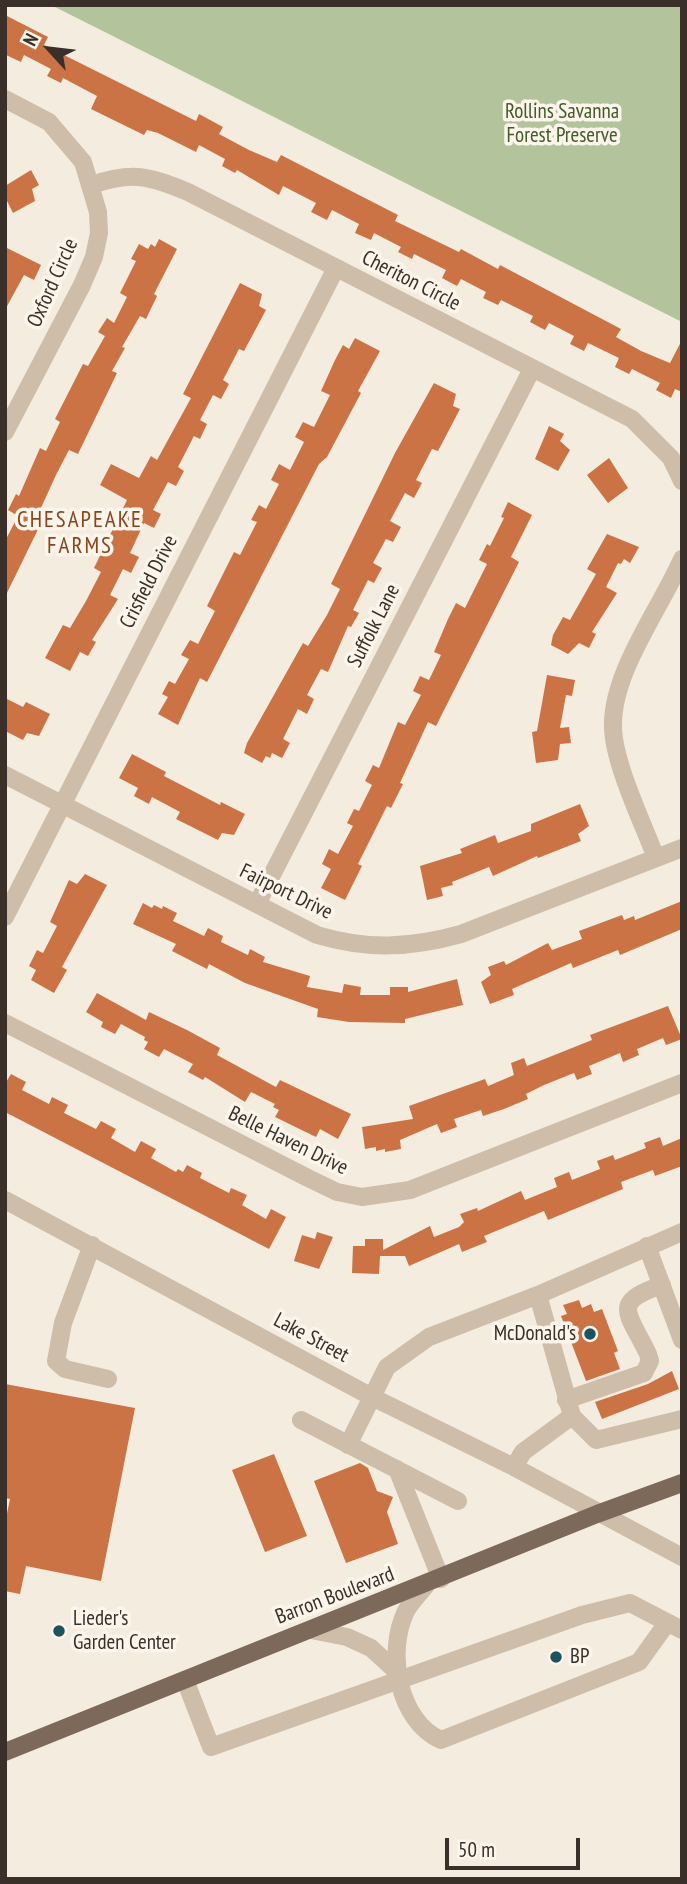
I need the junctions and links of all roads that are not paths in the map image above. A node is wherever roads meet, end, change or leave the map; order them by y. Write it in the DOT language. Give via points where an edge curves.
graph roads {
  1 [pos="5,99"];
  2 [pos="92,184"];
  3 [pos="336,268"];
  4 [pos="532,369"];
  5 [pos="5,432"];
  6 [pos="682,481"];
  7 [pos="682,559"];
  8 [pos="5,775"];
  9 [pos="61,804"];
  10 [pos="682,848"];
  11 [pos="656,858"];
  12 [pos="257,904"];
  13 [pos="5,917"];
  14 [pos="5,1023"];
  15 [pos="682,1083"];
  16 [pos="5,1200"];
  17 [pos="682,1233"];
  18 [pos="92,1245"];
  19 [pos="647,1245"];
  20 [pos="662,1286"];
  21 [pos="538,1295"];
  22 [pos="682,1340"];
  23 [pos="108,1379"];
  24 [pos="372,1397"];
  25 [pos="569,1408"];
  26 [pos="682,1419"];
  27 [pos="301,1420"];
  28 [pos="348,1445"];
  29 [pos="514,1467"];
  30 [pos="397,1469"];
  31 [pos="682,1483"];
  32 [pos="458,1501"];
  33 [pos="597,1514"];
  34 [pos="682,1557"];
  35 [pos="433,1582"];
  36 [pos="675,1626"];
  37 [pos="311,1630"];
  38 [pos="398,1675"];
  39 [pos="185,1680"];
  40 [pos="5,1752"];
  1 -- 2 [label="street, Oxford Circle" via="49,122 65,137"];
  2 -- 3 [label="street, Cheriton Circle" via="120,175 163,181"];
  2 -- 5 [label="street, Oxford Circle" via="99,233 94,257"];
  3 -- 4 [label="street, Cheriton Circle"];
  3 -- 9 [label="street, Crisfield Drive"];
  4 -- 6 [label="street, Cheriton Circle" via="632,419 671,458"];
  4 -- 12 [label="street, Suffolk Lane"];
  7 -- 11 [label="street" via="621,681 614,716 617,752"];
  8 -- 9 [label="street, Fairport Drive"];
  9 -- 12 [label="street, Fairport Drive"];
  9 -- 13 [label="street, Crisfield Drive"];
  10 -- 11 [label="street, Fairport Drive"];
  11 -- 12 [label="street, Fairport Drive" via="424,944 374,947 343,943"];
  14 -- 15 [label="street, Belle Haven Drive" via="308,1178 337,1192 362,1197 410,1189"];
  16 -- 18 [label="street, Lake Street"];
  17 -- 19 [label="street"];
  18 -- 23 [label="street" via="63,1323 56,1361 65,1369"];
  18 -- 24 [label="street, Lake Street"];
  19 -- 20 [label="street"];
  19 -- 21 [label="street"];
  20 -- 22 [label="street"];
  20 -- 25 [label="street" via="634,1295 628,1303 650,1361 644,1373"];
  21 -- 24 [label="street" via="429,1337 387,1367"];
  21 -- 25 [label="street"];
  24 -- 28 [label="street"];
  24 -- 29 [label="street, Lake Street"];
  25 -- 26 [label="street" via="596,1440"];
  25 -- 29 [label="street" via="523,1452"];
  27 -- 28 [label="street"];
  28 -- 30 [label="street"];
  29 -- 33 [label="street, Lake Street"];
  30 -- 32 [label="street"];
  30 -- 35 [label="street"];
  31 -- 33 [label="main road, Barron Boulevard"];
  33 -- 34 [label="street, Lake Street"];
  33 -- 35 [label="main road, Barron Boulevard"];
  35 -- 37 [label="main road, Barron Boulevard"];
  35 -- 38 [label="street" via="406,1611 398,1641"];
  36 -- 38 [label="street" via="630,1603"];
  36 -- 38 [label="street" via="639,1662 441,1740 414,1721"];
  37 -- 38 [label="street" via="347,1637 371,1648"];
  37 -- 39 [label="main road, Barron Boulevard"];
  38 -- 39 [label="street" via="211,1747"];
  39 -- 40 [label="main road, Barron Boulevard"];
}
